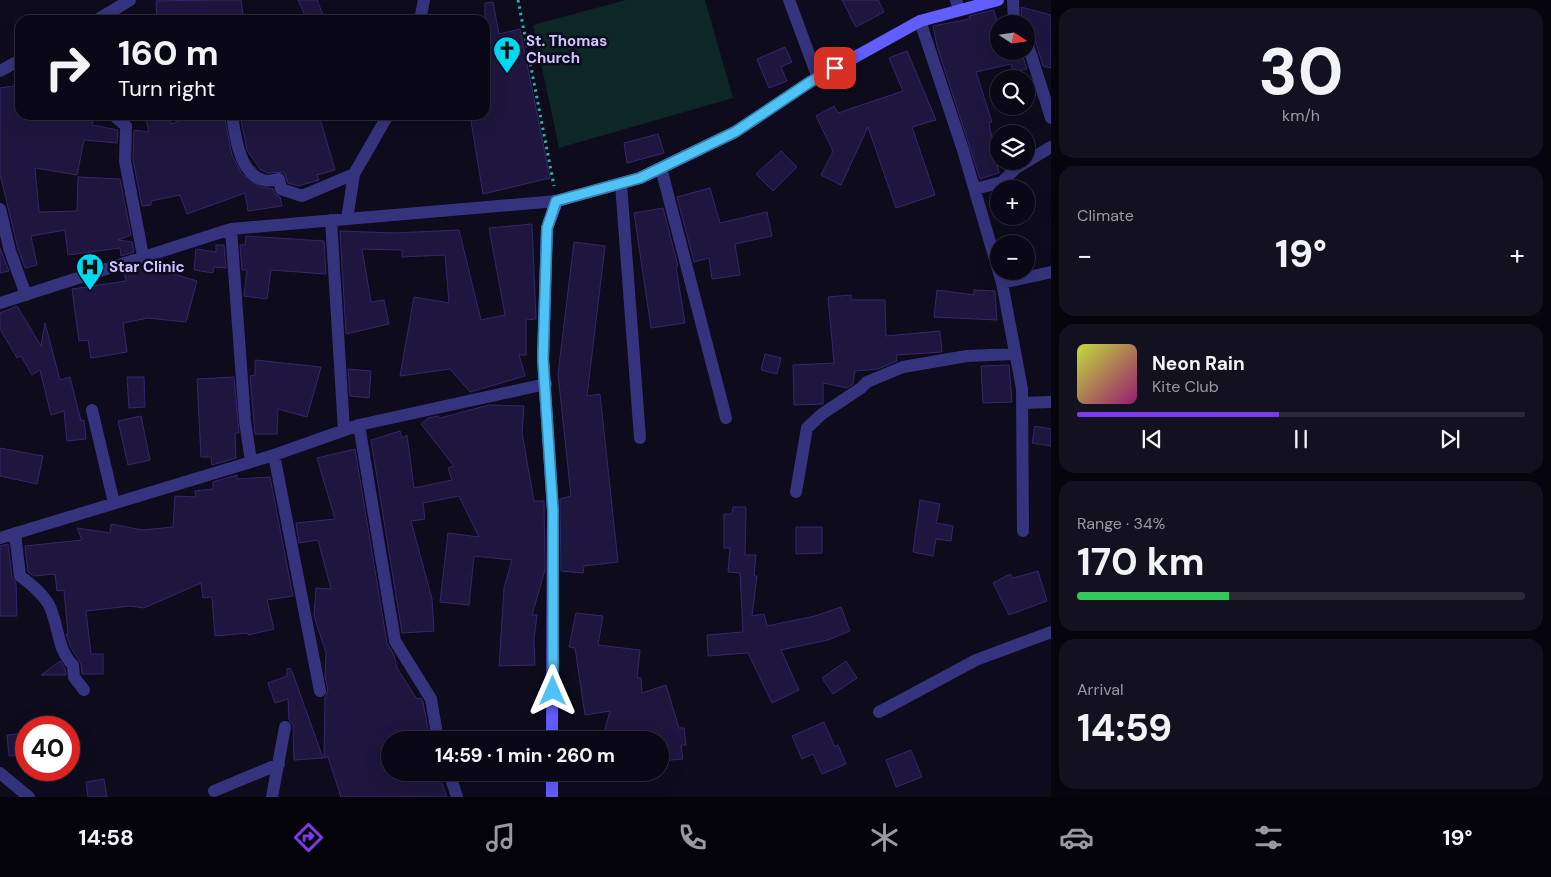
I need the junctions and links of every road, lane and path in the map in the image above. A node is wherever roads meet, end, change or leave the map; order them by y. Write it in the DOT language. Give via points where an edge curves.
graph roads {
  1 [pos="130,0"];
  2 [pos="424,0"];
  3 [pos="518,0"];
  4 [pos="789,0"];
  5 [pos="998,0"];
  6 [pos="1013,0"];
  7 [pos="958,5"];
  8 [pos="105,15"];
  9 [pos="421,15"];
  10 [pos="1014,15"];
  11 [pos="920,21"];
  12 [pos="1032,60"];
  13 [pos="15,63"];
  14 [pos="0,71"];
  15 [pos="818,78"];
  16 [pos="1051,118"];
  17 [pos="119,120"];
  18 [pos="233,120"];
  19 [pos="385,120"];
  20 [pos="1051,147"];
  21 [pos="661,168"];
  22 [pos="354,174"];
  23 [pos="621,184"];
  24 [pos="975,189"];
  25 [pos="556,201"];
  26 [pos="0,209"];
  27 [pos="347,218"];
  28 [pos="331,220"];
  29 [pos="231,229"];
  30 [pos="143,256"];
  31 [pos="1051,272"];
  32 [pos="1002,283"];
  33 [pos="26,295"];
  34 [pos="0,303"];
  35 [pos="1015,354"];
  36 [pos="546,384"];
  37 [pos="1051,402"];
  38 [pos="1022,403"];
  39 [pos="92,410"];
  40 [pos="726,418"];
  41 [pos="359,425"];
  42 [pos="344,430"];
  43 [pos="640,438"];
  44 [pos="274,455"];
  45 [pos="251,461"];
  46 [pos="796,492"];
  47 [pos="114,503"];
  48 [pos="1022,531"];
  49 [pos="15,533"];
  50 [pos="0,538"];
  51 [pos="1051,632"];
  52 [pos="84,690"];
  53 [pos="320,691"];
  54 [pos="878,712"];
  55 [pos="285,727"];
  56 [pos="436,731"];
  57 [pos="552,731"];
  58 [pos="279,764"];
  59 [pos="0,773"];
  60 [pos="452,781"];
  61 [pos="552,781"];
  62 [pos="214,791"];
  63 [pos="29,797"];
  64 [pos="272,797"];
  65 [pos="457,797"];
  66 [pos="552,797"];
  1 -- 8 [label="street"];
  2 -- 9 [label="street"];
  3 -- 25 [label="path"];
  4 -- 15 [label="street"];
  5 -- 7 [label="street"];
  6 -- 10 [label="street"];
  7 -- 11 [label="street"];
  11 -- 15 [label="street"];
  11 -- 24 [label="street"];
  12 -- 16 [label="street"];
  13 -- 14 [label="street"];
  15 -- 21 [label="street" via="735,132"];
  17 -- 30 [label="street" via="126,126 125,160"];
  18 -- 22 [label="street" via="237,150 254,175 264,181 279,179 281,189 302,196"];
  19 -- 22 [label="street"];
  20 -- 24 [label="street" via="1016,168 1002,182"];
  21 -- 23 [label="street"];
  21 -- 40 [label="street"];
  22 -- 27 [label="street"];
  23 -- 25 [label="street"];
  23 -- 43 [label="street"];
  24 -- 32 [label="street"];
  25 -- 27 [label="street" via="404,216"];
  25 -- 36 [label="street" via="547,228 543,359"];
  26 -- 33 [label="street" via="10,251"];
  27 -- 28 [label="street"];
  28 -- 29 [label="street"];
  28 -- 42 [label="street"];
  29 -- 30 [label="street"];
  29 -- 45 [label="street" via="245,421"];
  30 -- 33 [label="street"];
  31 -- 32 [label="street"];
  32 -- 35 [label="street"];
  33 -- 34 [label="street"];
  35 -- 38 [label="street"];
  35 -- 46 [label="street" via="967,356 903,367 866,382 807,428"];
  36 -- 41 [label="street"];
  36 -- 57 [label="street" via="553,511"];
  37 -- 38 [label="street"];
  38 -- 48 [label="street"];
  39 -- 47 [label="street"];
  41 -- 42 [label="street"];
  41 -- 56 [label="street" via="395,641 431,699"];
  42 -- 44 [label="street"];
  44 -- 45 [label="street"];
  44 -- 53 [label="street"];
  45 -- 47 [label="street"];
  47 -- 49 [label="street"];
  49 -- 50 [label="street"];
  49 -- 52 [label="street" via="20,576 48,604 59,640 73,665 74,677"];
  51 -- 54 [label="street" via="976,660"];
  55 -- 58 [label="street"];
  58 -- 62 [label="street"];
  58 -- 64 [label="street"];
  59 -- 63 [label="street"];
  60 -- 65 [label="street"];
  61 -- 66 [label="street"];
}
